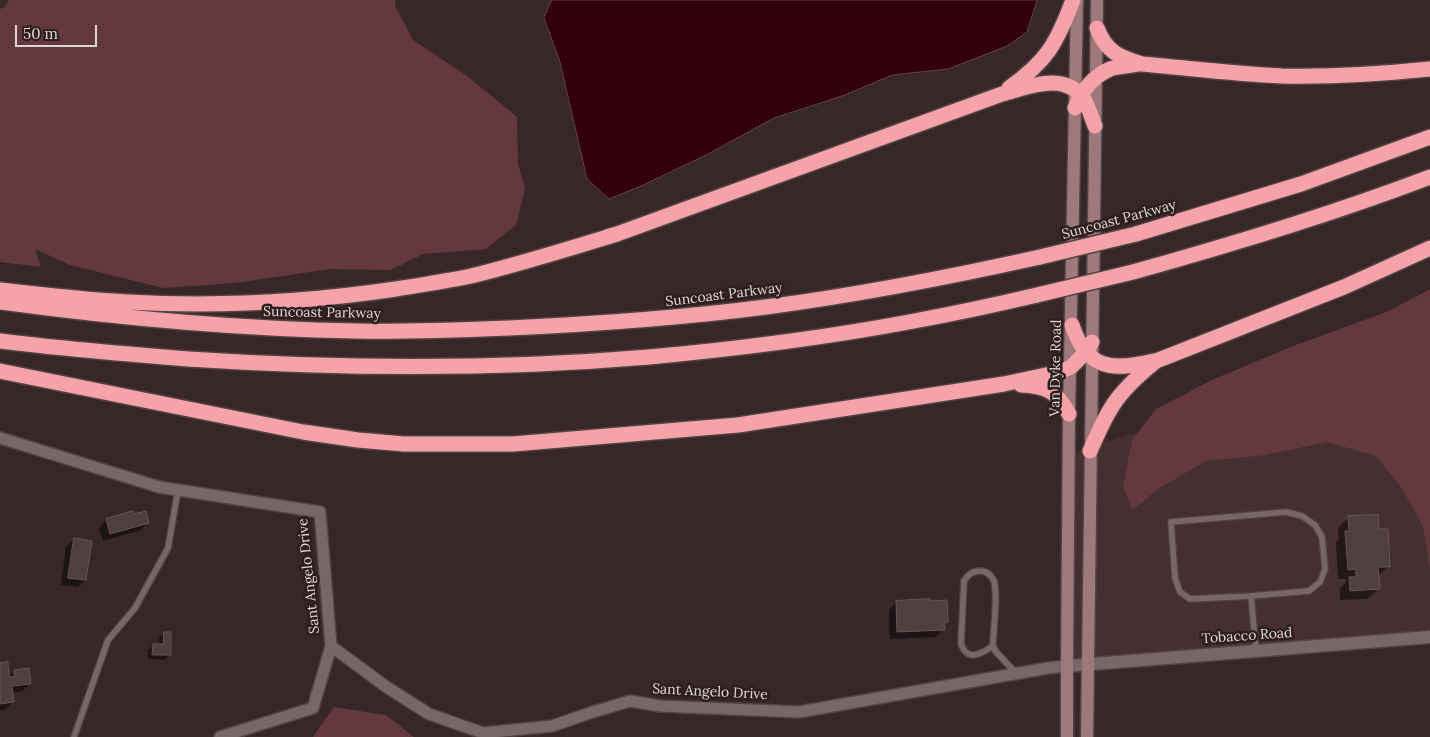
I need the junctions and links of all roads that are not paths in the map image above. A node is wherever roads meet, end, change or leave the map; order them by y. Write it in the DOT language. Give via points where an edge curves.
graph roads {
  1 [pos="1075,0"];
  2 [pos="1097,0"];
  3 [pos="1097,28"];
  4 [pos="1142,64"];
  5 [pos="1430,69"];
  6 [pos="1096,78"];
  7 [pos="1002,94"];
  8 [pos="1077,98"];
  9 [pos="1095,126"];
  10 [pos="1430,137"];
  11 [pos="1430,177"];
  12 [pos="1430,248"];
  13 [pos="0,290"];
  14 [pos="0,302"];
  15 [pos="1072,324"];
  16 [pos="0,341"];
  17 [pos="1090,350"];
  18 [pos="1156,361"];
  19 [pos="1071,367"];
  20 [pos="0,371"];
  21 [pos="1004,384"];
  22 [pos="1069,414"];
  23 [pos="0,438"];
  24 [pos="1090,451"];
  25 [pos="178,490"];
  26 [pos="1251,596"];
  27 [pos="1430,637"];
  28 [pos="331,646"];
  29 [pos="993,646"];
  30 [pos="1256,651"];
  31 [pos="1088,664"];
  32 [pos="1066,666"];
  33 [pos="1017,674"];
  34 [pos="74,737"];
  35 [pos="220,737"];
  36 [pos="1067,737"];
  37 [pos="1087,737"];
  1 -- 7 [label="highway" via="1043,60"];
  1 -- 8 [label="main road, Van Dyke Road"];
  2 -- 3 [label="main road"];
  3 -- 4 [label="highway" via="1111,50"];
  3 -- 6 [label="main road"];
  4 -- 5 [label="highway" via="1281,76 1336,76"];
  4 -- 6 [label="highway" via="1113,68"];
  6 -- 8 [label="highway"];
  6 -- 9 [label="main road"];
  7 -- 8 [label="highway" via="1049,82 1059,83"];
  7 -- 13 [label="highway" via="617,234 469,276 325,298 233,304 129,302"];
  8 -- 9 [label="highway" via="1088,108"];
  8 -- 15 [label="main road, Van Dyke Road"];
  9 -- 17 [label="main road"];
  10 -- 14 [label="highway, Suncoast Parkway, bridge" via="1301,184 1136,234 956,276 767,307 570,325 358,331 164,322"];
  11 -- 16 [label="highway, bridge" via="1295,224 1133,272 908,322 744,346 576,362 488,366 311,366 127,354"];
  12 -- 18 [label="highway" via="1344,287"];
  15 -- 17 [label="highway" via="1075,335"];
  15 -- 19 [label="main road, Van Dyke Road"];
  17 -- 18 [label="highway" via="1100,363 1109,366"];
  17 -- 19 [label="highway"];
  17 -- 24 [label="main road"];
  18 -- 24 [label="highway" via="1122,392"];
  19 -- 21 [label="highway"];
  19 -- 22 [label="main road, Van Dyke Road"];
  20 -- 21 [label="highway" via="303,432 358,440 448,445 523,443 738,425"];
  21 -- 22 [label="highway" via="1047,389 1060,398"];
  22 -- 32 [label="main road, Van Dyke Road"];
  23 -- 25 [label="street, Sant Angelo Drive"];
  24 -- 31 [label="main road"];
  25 -- 28 [label="street, Sant Angelo Drive" via="320,512"];
  25 -- 34 [label="lane" via="168,548 136,608 108,640"];
  26 -- 26 [label="lane" via="1190,599 1180,592 1174,578 1172,522 1286,512 1302,516 1315,525 1322,537 1325,569 1320,582 1309,591"];
  26 -- 30 [label="lane"];
  27 -- 30 [label="street, Tobacco Road"];
  28 -- 33 [label="street, Sant Angelo Drive" via="429,714 483,733 552,726 630,701 660,706 800,712"];
  28 -- 35 [label="street" via="313,708"];
  29 -- 29 [label="lane" via="995,587 992,578 984,571 976,571 964,581 961,644 969,655 981,654"];
  29 -- 33 [label="lane"];
  30 -- 31 [label="street, Tobacco Road"];
  31 -- 32 [label="street, Tobacco Road"];
  31 -- 37 [label="main road"];
  32 -- 33 [label="street, Sant Angelo Drive"];
  32 -- 36 [label="main road, Van Dyke Road"];
}
